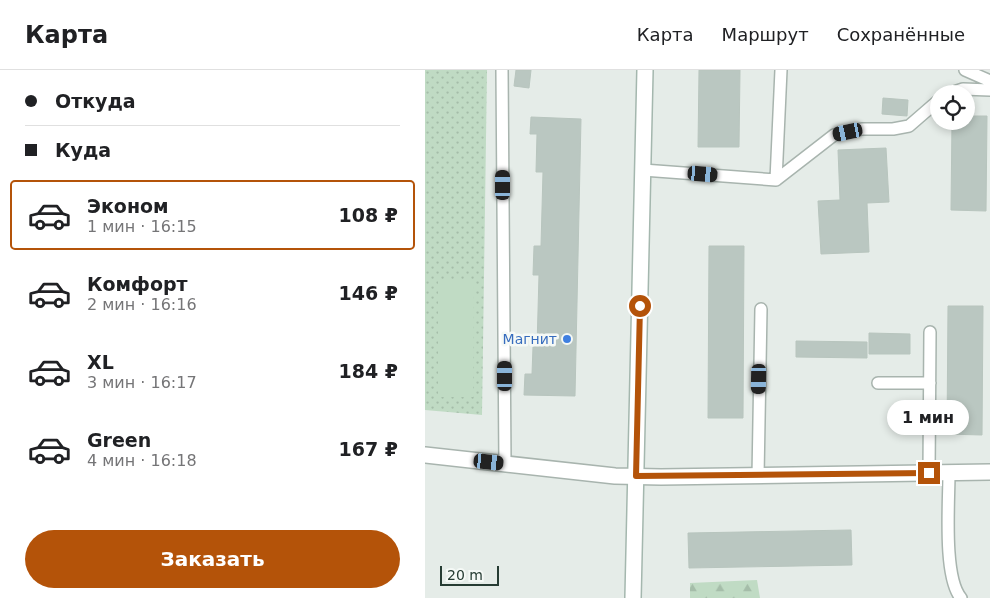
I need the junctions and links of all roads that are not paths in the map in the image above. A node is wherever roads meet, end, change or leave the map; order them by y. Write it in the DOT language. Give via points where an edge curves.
graph roads {
  1 [pos="503,70"];
  2 [pos="645,70"];
  3 [pos="781,70"];
  4 [pos="965,70"];
  5 [pos="990,81"];
  6 [pos="975,89"];
  7 [pos="990,90"];
  8 [pos="930,108"];
  9 [pos="643,170"];
  10 [pos="776,180"];
  11 [pos="761,309"];
  12 [pos="930,332"];
  13 [pos="878,383"];
  14 [pos="930,383"];
  15 [pos="425,455"];
  16 [pos="505,464"];
  17 [pos="990,472"];
  18 [pos="929,473"];
  19 [pos="949,473"];
  20 [pos="636,476"];
  21 [pos="758,476"];
  22 [pos="633,598"];
  23 [pos="961,598"];
  1 -- 16 [label="lane"];
  2 -- 9 [label="street"];
  3 -- 10 [label="lane"];
  4 -- 5 [label="lane"];
  6 -- 7 [label="lane"];
  8 -- 10 [label="lane" via="909,126 862,129 834,135"];
  9 -- 10 [label="lane"];
  9 -- 20 [label="street"];
  11 -- 21 [label="lane"];
  12 -- 14 [label="lane"];
  13 -- 14 [label="lane"];
  14 -- 18 [label="lane"];
  15 -- 16 [label="street"];
  16 -- 20 [label="street"];
  17 -- 19 [label="street"];
  18 -- 19 [label="street"];
  18 -- 21 [label="street"];
  19 -- 23 [label="lane" via="949,551 955,591"];
  20 -- 21 [label="street"];
  20 -- 22 [label="street"];
}
